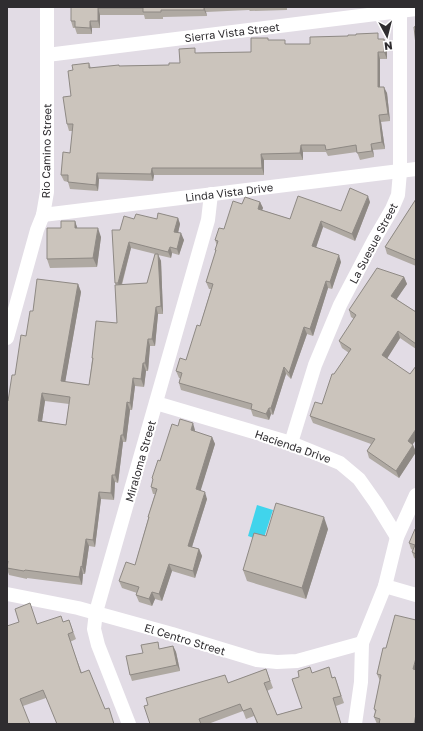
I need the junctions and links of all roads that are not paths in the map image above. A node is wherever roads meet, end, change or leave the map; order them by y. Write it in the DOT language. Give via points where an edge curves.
graph roads {
  1 [pos="47,7"];
  2 [pos="400,9"];
  3 [pos="416,9"];
  4 [pos="47,55"];
  5 [pos="416,169"];
  6 [pos="400,172"];
  7 [pos="211,194"];
  8 [pos="42,215"];
  9 [pos="7,338"];
  10 [pos="156,403"];
  11 [pos="291,443"];
  12 [pos="416,495"];
  13 [pos="396,537"];
  14 [pos="385,586"];
  15 [pos="7,594"];
  16 [pos="416,595"];
  17 [pos="96,612"];
  18 [pos="362,643"];
  19 [pos="129,724"];
  20 [pos="355,724"];
  1 -- 4 [label="street, Rio Camino Street"];
  2 -- 3 [label="street, Sierra Vista Street"];
  2 -- 4 [label="street, Sierra Vista Street"];
  2 -- 6 [label="street, La Suesue Street"];
  4 -- 8 [label="street, Rio Camino Street" via="47,192"];
  5 -- 6 [label="street, Linda Vista Drive"];
  6 -- 7 [label="street, Linda Vista Drive"];
  6 -- 11 [label="street, La Suesue Street" via="398,195 392,209 340,305 315,365"];
  7 -- 8 [label="street, Linda Vista Drive"];
  7 -- 10 [label="street, Miraloma Street" via="208,220"];
  8 -- 9 [label="street, Rio Camino Street"];
  10 -- 11 [label="street, Hacienda Drive"];
  10 -- 17 [label="street, Miraloma Street"];
  11 -- 13 [label="street, Hacienda Drive" via="340,463 359,479"];
  12 -- 13 [label="street"];
  13 -- 14 [label="street"];
  14 -- 16 [label="street"];
  14 -- 18 [label="street"];
  15 -- 17 [label="street, El Centro Street"];
  17 -- 18 [label="street, El Centro Street" via="257,660 297,661"];
  17 -- 19 [label="street, Miraloma Street" via="94,629 98,645"];
  18 -- 20 [label="street" via="361,682"];
}
